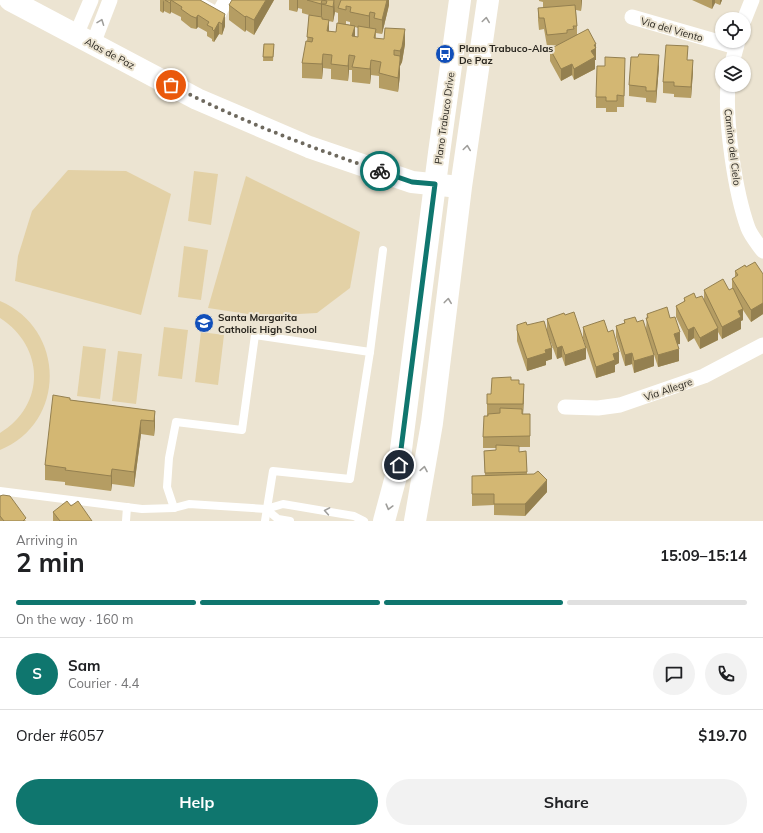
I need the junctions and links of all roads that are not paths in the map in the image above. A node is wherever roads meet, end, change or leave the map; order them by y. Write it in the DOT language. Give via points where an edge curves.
graph roads {
  1 [pos="10,0"];
  2 [pos="91,0"];
  3 [pos="110,0"];
  4 [pos="190,0"];
  5 [pos="226,0"];
  6 [pos="460,0"];
  7 [pos="488,0"];
  8 [pos="752,0"];
  9 [pos="747,12"];
  10 [pos="632,17"];
  11 [pos="715,38"];
  12 [pos="84,40"];
  13 [pos="728,92"];
  14 [pos="435,184"];
  15 [pos="461,187"];
  16 [pos="383,250"];
  17 [pos="763,251"];
  18 [pos="763,345"];
  19 [pos="370,352"];
  20 [pos="565,407"];
  21 [pos="0,491"];
  22 [pos="128,507"];
  23 [pos="174,508"];
  24 [pos="266,509"];
  25 [pos="126,521"];
  26 [pos="265,521"];
  27 [pos="290,521"];
  28 [pos="364,521"];
  29 [pos="384,521"];
  30 [pos="414,521"];
  1 -- 12 [label="main road, Alas de Paz"];
  2 -- 12 [label="street"];
  12 -- 3 [label="street, one-way"];
  4 -- 5 [label="street" via="218,15"];
  6 -- 14 [label="main road, Plano Trabuco Drive"];
  15 -- 7 [label="main road, one-way"];
  8 -- 9 [label="street"];
  10 -- 11 [label="street, Via del Viento"];
  12 -- 14 [label="main road, Alas de Paz" via="197,99 309,147 412,182"];
  13 -- 17 [label="street, Camino del Cielo" via="736,180 748,229"];
  14 -- 15 [label="main road, Alas de Paz"];
  14 -- 29 [label="main road, Plano Trabuco Drive, one-way" via="399,465"];
  30 -- 15 [label="main road, one-way" via="432,423"];
  16 -- 19 [label="lane"];
  18 -- 20 [label="street, Via Allegre" via="704,376 620,405 598,408"];
  19 -- 23 [label="lane" via="255,335 242,430 176,422 167,487"];
  19 -- 24 [label="lane" via="350,479 273,471"];
  21 -- 22 [label="lane"];
  22 -- 23 [label="lane"];
  22 -- 25 [label="lane"];
  23 -- 24 [label="lane" via="189,504"];
  24 -- 26 [label="lane"];
  24 -- 27 [label="lane" via="278,519"];
  28 -- 24 [label="lane, one-way" via="354,516 284,504"];
}
